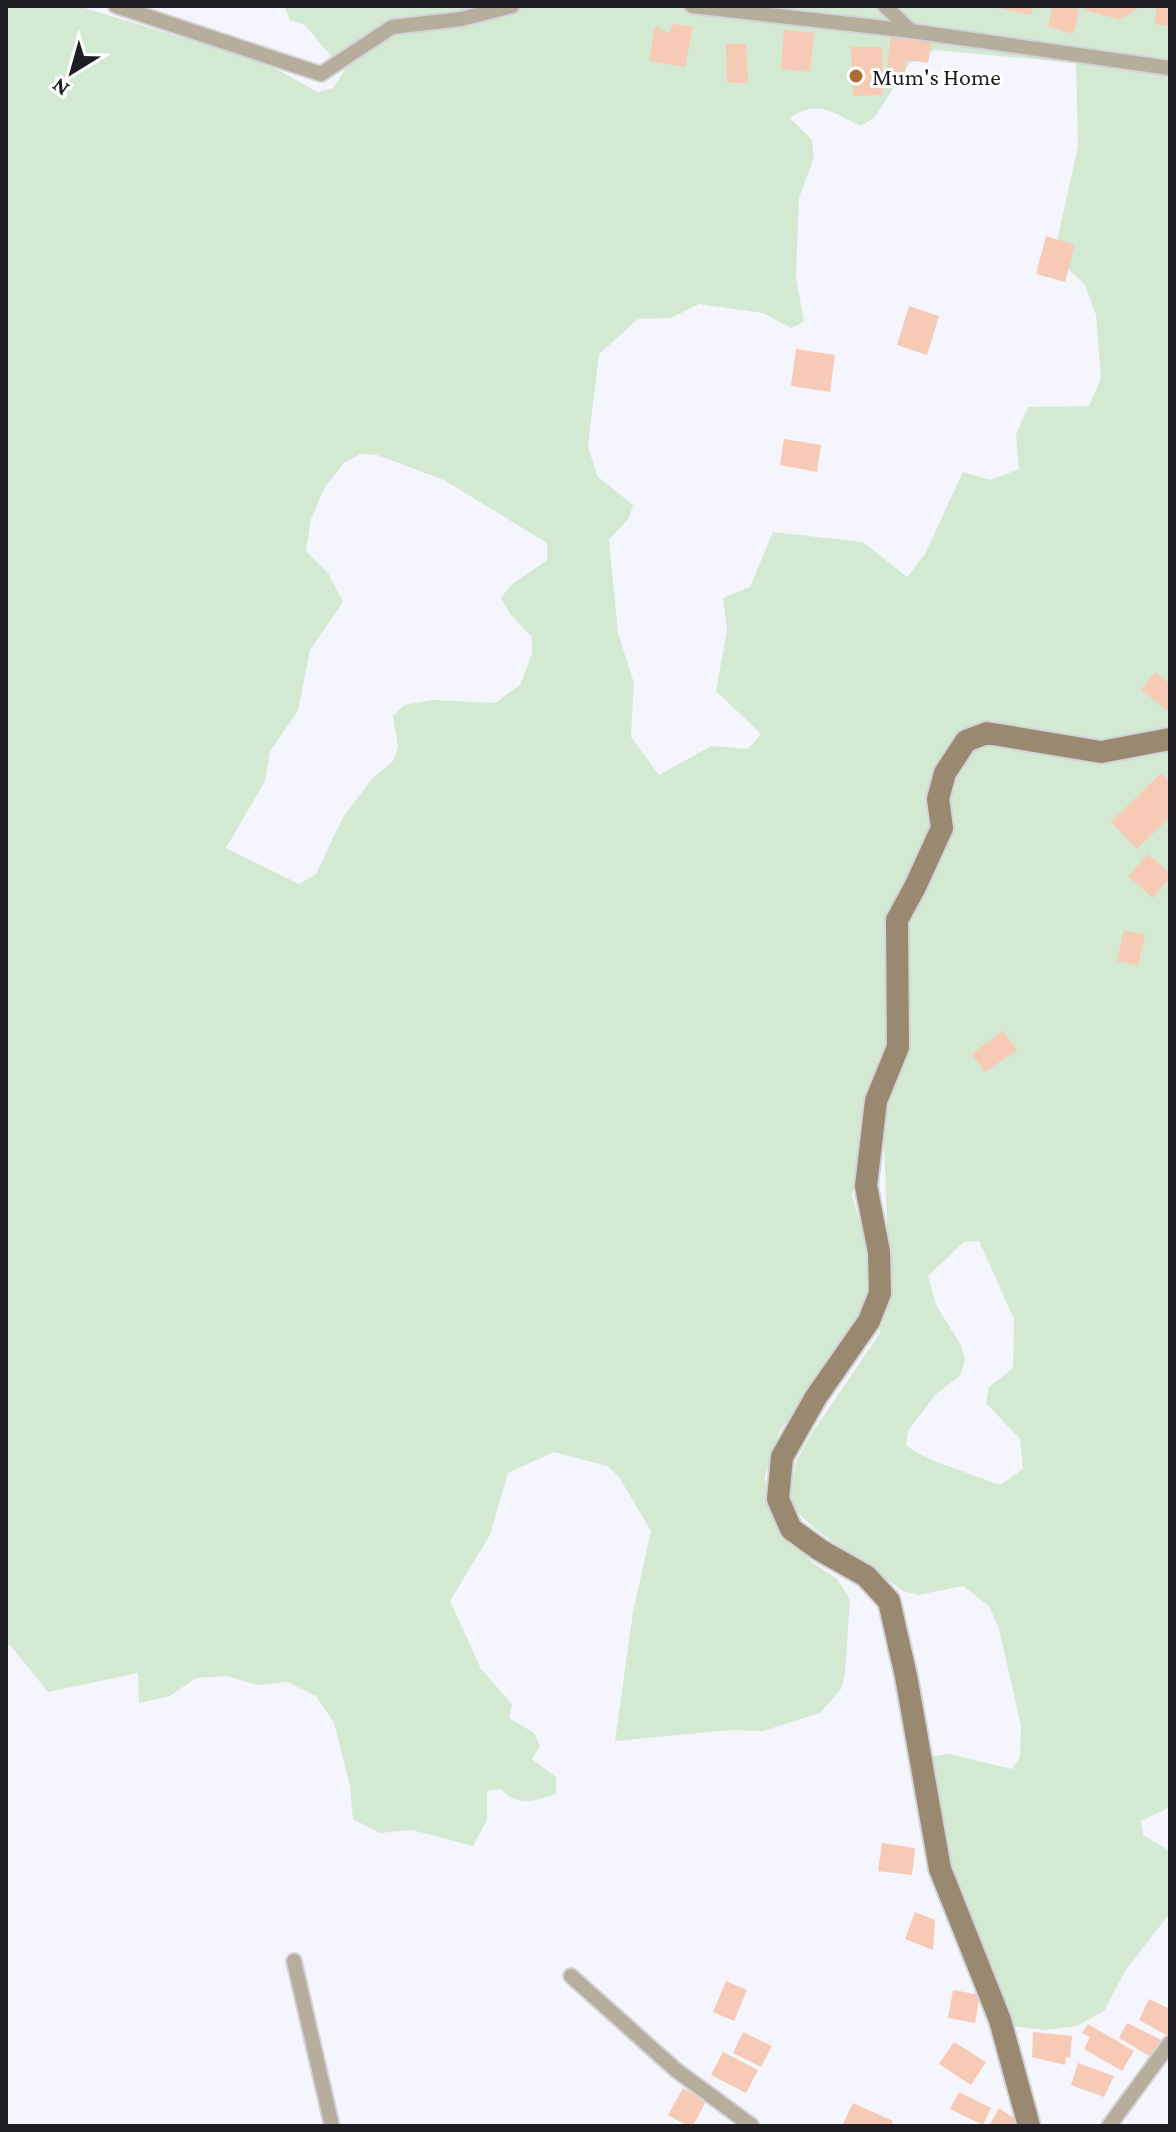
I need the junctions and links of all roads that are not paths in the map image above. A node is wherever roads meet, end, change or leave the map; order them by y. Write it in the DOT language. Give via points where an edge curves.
graph roads {
  1 [pos="116,6"];
  2 [pos="512,6"];
  3 [pos="692,6"];
  4 [pos="885,6"];
  5 [pos="911,31"];
  6 [pos="1170,68"];
  7 [pos="1170,739"];
  8 [pos="294,1961"];
  9 [pos="571,1976"];
  10 [pos="1170,2043"];
  11 [pos="332,2126"];
  12 [pos="752,2126"];
  13 [pos="1029,2126"];
  14 [pos="1109,2126"];
  1 -- 2 [label="street" via="321,74 392,27 461,19"];
  3 -- 5 [label="street"];
  4 -- 5 [label="street"];
  5 -- 6 [label="street"];
  7 -- 13 [label="main road" via="1101,752 987,733 966,741 945,773 938,799 942,828 897,920 898,1047 876,1101 866,1186 879,1252 880,1293 869,1321 782,1457 778,1499 791,1529 866,1576 889,1601 940,1869 1000,2020"];
  8 -- 11 [label="street"];
  9 -- 12 [label="street" via="676,2070"];
  10 -- 14 [label="street"];
}
